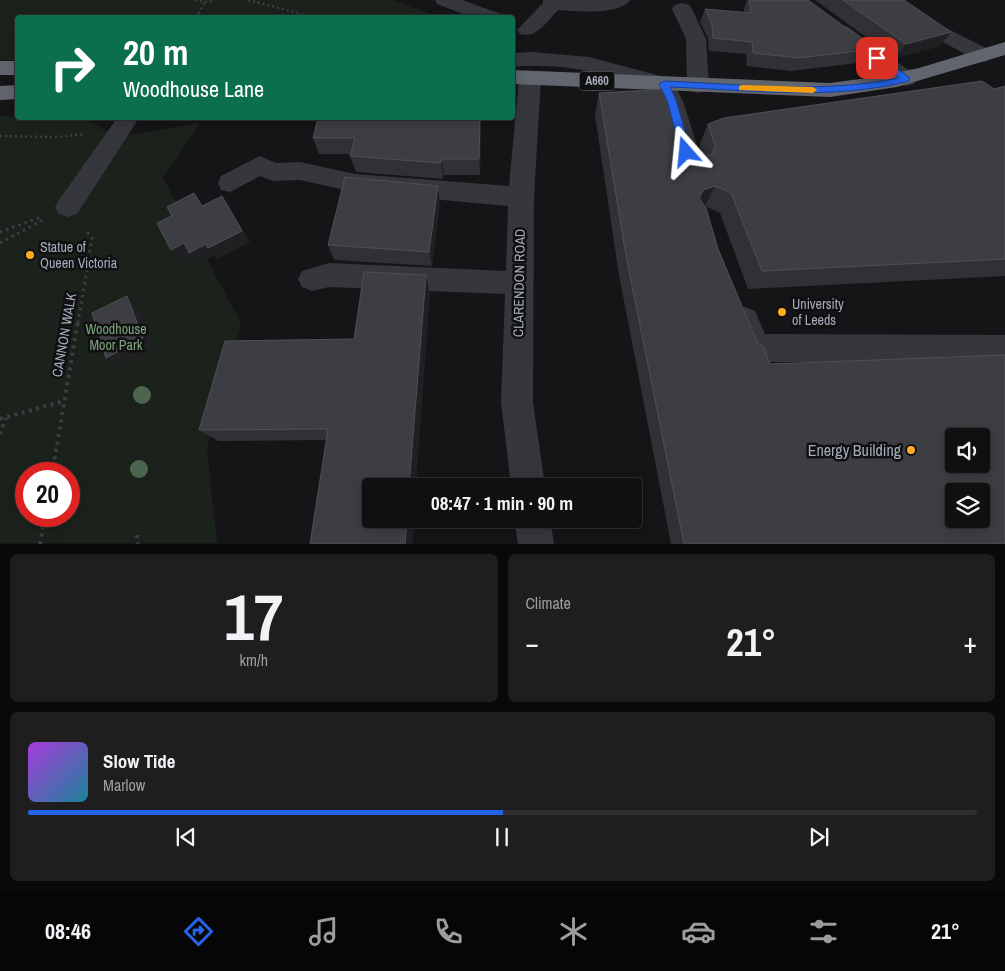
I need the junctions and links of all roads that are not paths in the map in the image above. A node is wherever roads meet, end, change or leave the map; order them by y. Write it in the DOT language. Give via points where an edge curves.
graph roads {
  1 [pos="444,0"];
  2 [pos="621,0"];
  3 [pos="888,0"];
  4 [pos="552,2"];
  5 [pos="682,9"];
  6 [pos="486,15"];
  7 [pos="829,22"];
  8 [pos="520,27"];
  9 [pos="548,38"];
  10 [pos="1005,48"];
  11 [pos="982,56"];
  12 [pos="515,60"];
  13 [pos="0,68"];
  14 [pos="15,68"];
  15 [pos="906,79"];
  16 [pos="518,80"];
  17 [pos="664,84"];
  18 [pos="698,86"];
  19 [pos="0,92"];
  20 [pos="15,92"];
  21 [pos="124,124"];
  22 [pos="683,170"];
  23 [pos="230,183"];
  24 [pos="521,197"];
  25 [pos="68,207"];
  26 [pos="312,279"];
  27 [pos="518,283"];
  28 [pos="734,294"];
  29 [pos="1005,349"];
  30 [pos="527,478"];
  31 [pos="533,528"];
  32 [pos="536,544"];
  1 -- 6 [label="street"];
  2 -- 4 [label="street" via="600,6"];
  3 -- 11 [label="street"];
  4 -- 8 [label="street"];
  5 -- 18 [label="street" via="696,38"];
  7 -- 15 [label="street"];
  8 -- 9 [label="street"];
  10 -- 11 [label="highway, A660"];
  11 -- 15 [label="highway, A660"];
  12 -- 17 [label="street" via="593,63"];
  13 -- 14 [label="highway"];
  15 -- 18 [label="highway, A660" via="830,90"];
  16 -- 17 [label="highway, A660"];
  16 -- 24 [label="street, CLARENDON ROAD" via="528,132"];
  17 -- 18 [label="highway, A660"];
  17 -- 22 [label="street" via="672,100 692,168"];
  19 -- 20 [label="highway"];
  21 -- 25 [label="street"];
  23 -- 24 [label="street" via="260,165 273,172 300,171 355,183"];
  24 -- 27 [label="street, CLARENDON ROAD"];
  26 -- 27 [label="street" via="329,275"];
  27 -- 30 [label="street, CLARENDON ROAD" via="517,402"];
  28 -- 29 [label="street" via="756,348"];
  31 -- 32 [label="street"];
}
